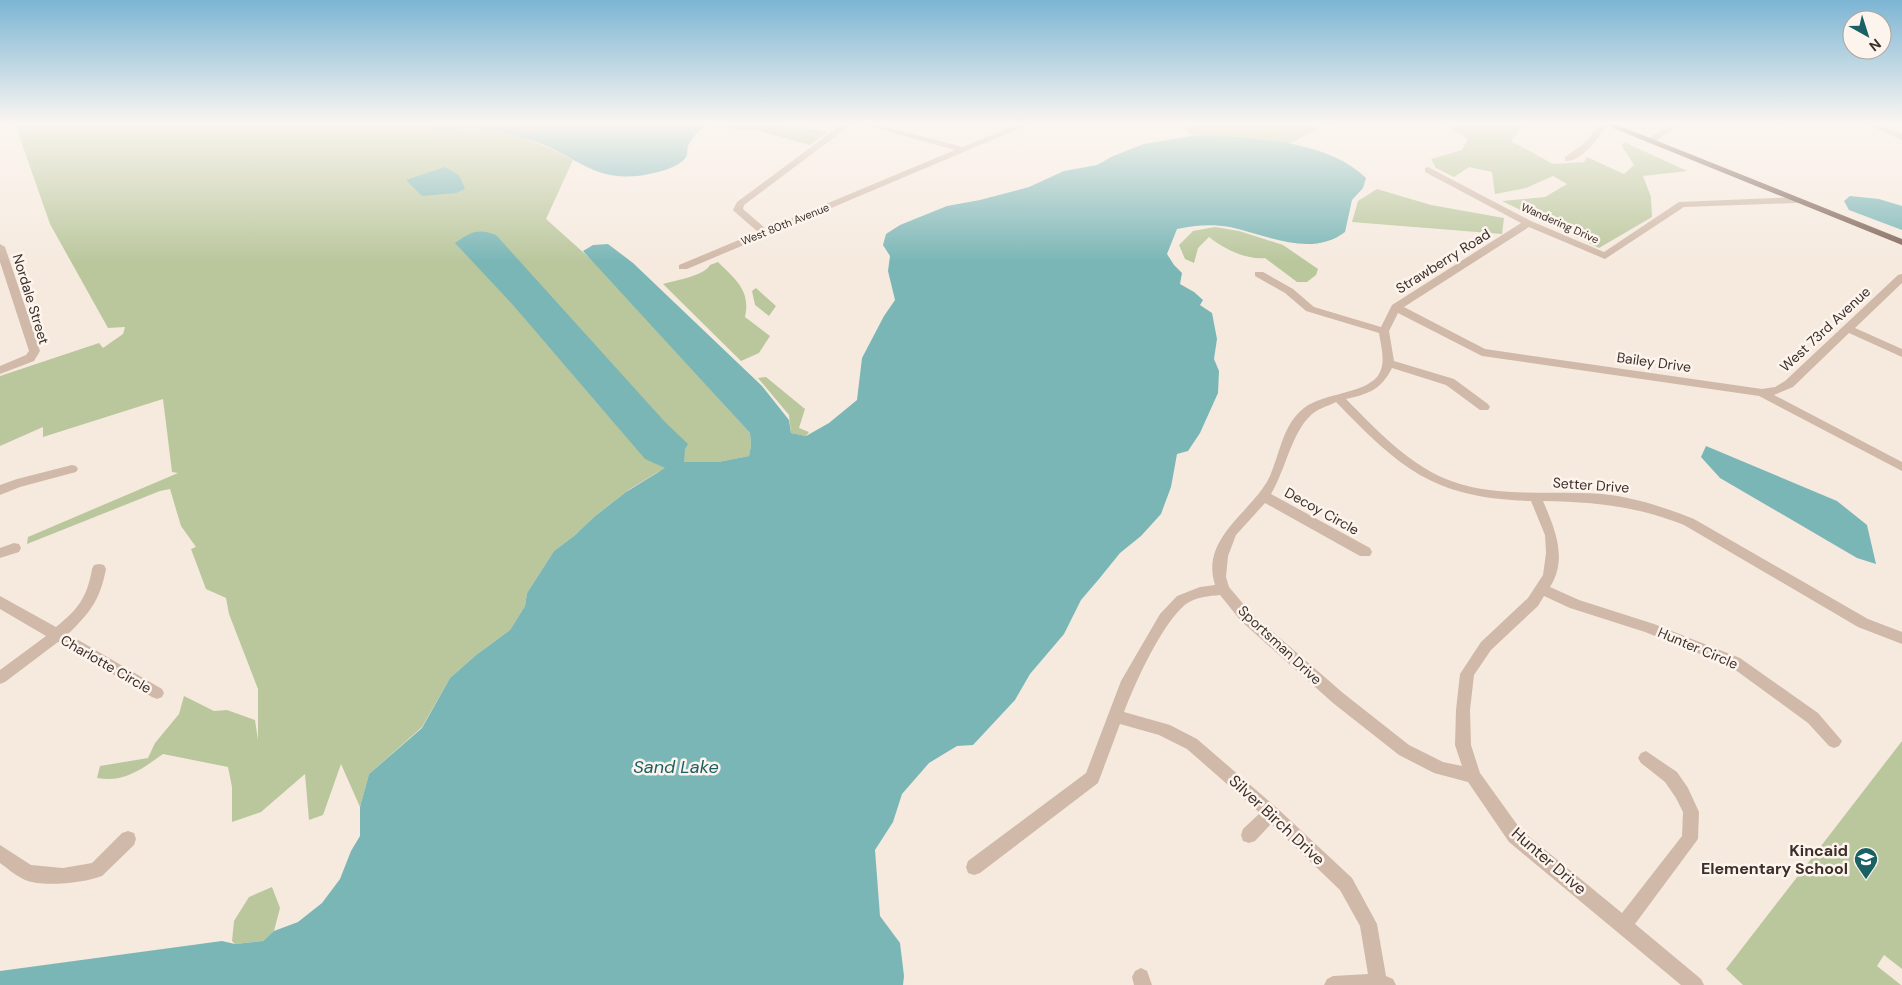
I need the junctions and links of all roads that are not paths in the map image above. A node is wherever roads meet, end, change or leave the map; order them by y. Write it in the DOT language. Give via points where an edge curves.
graph roads {
  1 [pos="786,170"];
  2 [pos="915,170"];
  3 [pos="1428,170"];
  4 [pos="1722,170"];
  5 [pos="1796,200"];
  6 [pos="1528,223"];
  7 [pos="764,232"];
  8 [pos="1902,242"];
  9 [pos="0,247"];
  10 [pos="683,267"];
  11 [pos="1258,274"];
  12 [pos="1902,277"];
  13 [pos="1396,307"];
  14 [pos="1849,329"];
  15 [pos="1384,331"];
  16 [pos="1902,353"];
  17 [pos="1389,363"];
  18 [pos="0,370"];
  19 [pos="1762,393"];
  20 [pos="1337,397"];
  21 [pos="1484,408"];
  22 [pos="1902,467"];
  23 [pos="72,469"];
  24 [pos="0,490"];
  25 [pos="1264,496"];
  26 [pos="1535,496"];
  27 [pos="14,548"];
  28 [pos="1365,552"];
  29 [pos="0,553"];
  30 [pos="99,569"];
  31 [pos="1223,589"];
  32 [pos="1542,589"];
  33 [pos="0,602"];
  34 [pos="56,635"];
  35 [pos="1902,638"];
  36 [pos="0,678"];
  37 [pos="157,693"];
  38 [pos="1114,716"];
  39 [pos="1834,741"];
  40 [pos="1646,758"];
  41 [pos="1473,776"];
  42 [pos="1271,813"];
  43 [pos="1249,835"];
  44 [pos="128,839"];
  45 [pos="0,854"];
  46 [pos="974,867"];
  47 [pos="1624,924"];
  48 [pos="1382,983"];
  49 [pos="1333,985"];
  50 [pos="1695,985"];
  1 -- 7 [label="street" via="740,204 738,210 742,215"];
  2 -- 7 [label="street, West 80th Avenue"];
  3 -- 6 [label="street, Wandering Drive"];
  4 -- 5 [label="main road"];
  5 -- 6 [label="street, Wandering Drive" via="1682,204 1605,256"];
  5 -- 8 [label="main road"];
  6 -- 13 [label="street, Strawberry Road"];
  7 -- 10 [label="street, West 80th Avenue"];
  9 -- 18 [label="street, Nordale Street" via="35,350 30,358"];
  11 -- 15 [label="street" via="1289,291 1310,309"];
  12 -- 14 [label="street, West 73rd Avenue"];
  13 -- 15 [label="street, Strawberry Road"];
  13 -- 19 [label="street, Bailey Drive" via="1482,352"];
  14 -- 16 [label="street"];
  14 -- 19 [label="street, West 73rd Avenue" via="1789,384"];
  15 -- 17 [label="street"];
  17 -- 20 [label="street" via="1381,379 1363,391"];
  17 -- 21 [label="street" via="1450,382"];
  19 -- 22 [label="street, Bailey Drive"];
  20 -- 25 [label="street" via="1308,411 1291,432 1275,478"];
  20 -- 26 [label="street, Setter Drive" via="1382,442 1416,468 1449,484 1486,494"];
  23 -- 24 [label="street" via="17,482"];
  25 -- 28 [label="street, Decoy Circle"];
  25 -- 31 [label="street" via="1230,533 1224,546 1219,578"];
  26 -- 32 [label="street, Hunter Drive" via="1551,535 1553,553 1550,576"];
  26 -- 35 [label="street, Setter Drive" via="1610,500 1662,511 1689,522 1863,623"];
  27 -- 29 [label="street"];
  30 -- 34 [label="street" via="90,601"];
  31 -- 38 [label="street" via="1200,592 1182,600 1165,618 1128,681"];
  31 -- 41 [label="street, Sportsman Drive" via="1246,617 1338,698 1404,750 1440,768"];
  32 -- 39 [label="street, Hunter Circle" via="1735,662 1813,718"];
  32 -- 41 [label="street, Hunter Drive" via="1533,602 1486,646 1467,674 1463,745"];
  33 -- 34 [label="street, Charlotte Circle"];
  34 -- 36 [label="street"];
  34 -- 37 [label="street, Charlotte Circle"];
  38 -- 42 [label="street, Silver Birch Drive" via="1176,734 1192,744"];
  38 -- 46 [label="street" via="1092,778"];
  40 -- 47 [label="street" via="1671,777 1682,793 1690,812 1690,839"];
  41 -- 47 [label="street, Hunter Drive" via="1515,836"];
  42 -- 43 [label="street"];
  42 -- 48 [label="street, Silver Birch Drive" via="1346,884 1368,924"];
  44 -- 45 [label="street" via="96,870 63,876 28,873"];
  47 -- 50 [label="street, Hunter Drive"];
  48 -- 49 [label="street"];
}
